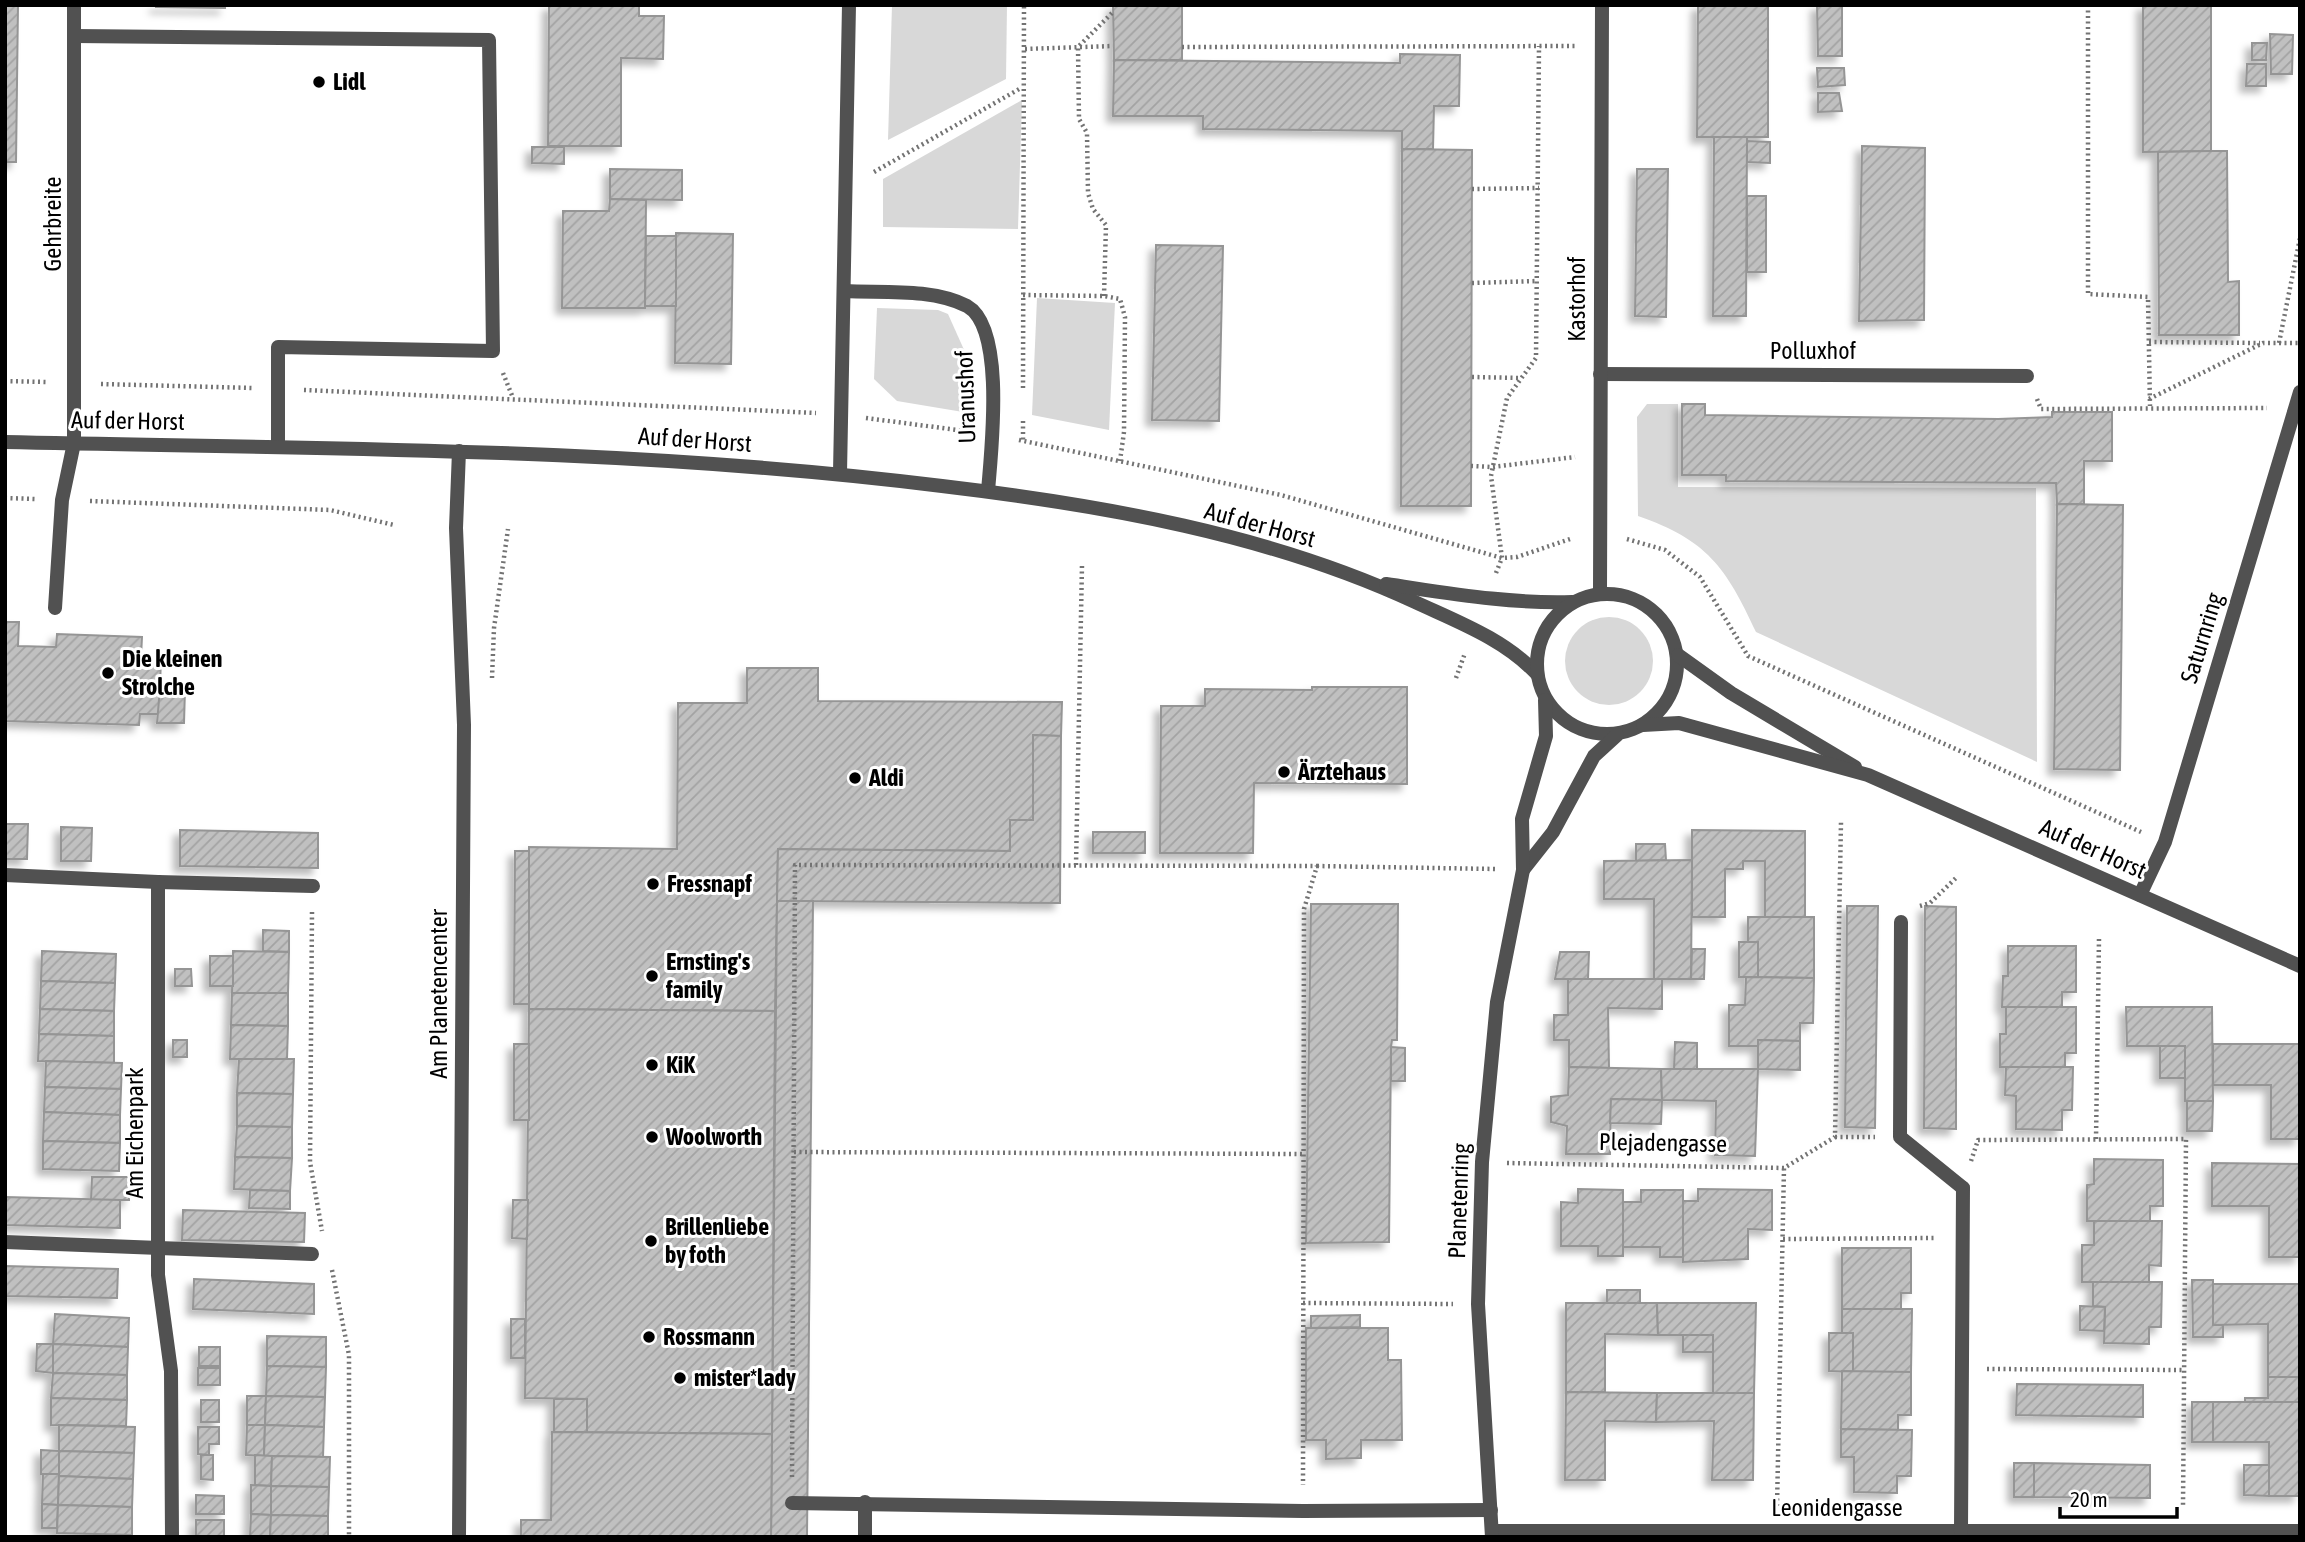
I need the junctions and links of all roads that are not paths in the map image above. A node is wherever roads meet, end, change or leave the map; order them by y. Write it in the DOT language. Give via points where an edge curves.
graph roads {
  1 [pos="74,5"];
  2 [pos="849,5"];
  3 [pos="1602,5"];
  4 [pos="74,36"];
  5 [pos="845,291"];
  6 [pos="1600,374"];
  7 [pos="2027,376"];
  8 [pos="2300,392"];
  9 [pos="5,442"];
  10 [pos="74,443"];
  11 [pos="278,447"];
  12 [pos="459,451"];
  13 [pos="841,473"];
  14 [pos="988,491"];
  15 [pos="1371,581"];
  16 [pos="1600,592"];
  17 [pos="1572,602"];
  18 [pos="55,608"];
  19 [pos="1678,655"];
  20 [pos="1537,674"];
  21 [pos="1545,700"];
  22 [pos="1643,725"];
  23 [pos="1617,735"];
  24 [pos="1868,775"];
  25 [pos="1523,870"];
  26 [pos="5,875"];
  27 [pos="158,882"];
  28 [pos="313,886"];
  29 [pos="2140,895"];
  30 [pos="1901,922"];
  31 [pos="2300,966"];
  32 [pos="5,1242"];
  33 [pos="158,1248"];
  34 [pos="312,1254"];
  35 [pos="865,1502"];
  36 [pos="792,1503"];
  37 [pos="1491,1510"];
  38 [pos="1961,1531"];
  39 [pos="2300,1531"];
  40 [pos="1492,1534"];
  41 [pos="1632,1534"];
  42 [pos="1739,1534"];
  43 [pos="172,1537"];
  44 [pos="459,1537"];
  45 [pos="865,1537"];
  1 -- 4 [label="street, Gehrbreite"];
  2 -- 5 [label="street"];
  3 -- 6 [label="street, Kastorhof"];
  4 -- 10 [label="street, Gehrbreite"];
  4 -- 11 [label="street" via="489,40 493,351 278,347"];
  5 -- 13 [label="street"];
  5 -- 14 [label="street, Uranushof" via="952,300 970,308 984,324 992,369"];
  6 -- 7 [label="street, Polluxhof"];
  6 -- 16 [label="street, Kastorhof"];
  8 -- 29 [label="street, Saturnring" via="2165,842"];
  9 -- 10 [label="street, Auf der Horst"];
  10 -- 11 [label="street, Auf der Horst"];
  10 -- 18 [label="street, Gehrbreite" via="62,500"];
  11 -- 12 [label="street, Auf der Horst"];
  12 -- 13 [label="street, Auf der Horst"];
  12 -- 44 [label="street, Am Planetencenter" via="457,541 464,725"];
  13 -- 14 [label="street, Auf der Horst"];
  14 -- 15 [label="street, Auf der Horst" via="1145,518 1257,545"];
  15 -- 17 [label="street, Auf der Horst" via="1486,599"];
  15 -- 20 [label="street, Auf der Horst" via="1518,654"];
  16 -- 17 [label="street"];
  16 -- 19 [label="street" via="1651,607 1669,628"];
  17 -- 20 [label="street" via="1551,621 1539,645"];
  19 -- 22 [label="street" via="1676,682 1664,707"];
  19 -- 24 [label="street, Auf der Horst" via="1731,693"];
  20 -- 21 [label="street"];
  21 -- 23 [label="street" via="1564,721 1589,733"];
  21 -- 25 [label="street, Planetenring" via="1546,736 1522,819"];
  22 -- 23 [label="street"];
  22 -- 24 [label="street, Auf der Horst" via="1679,723"];
  23 -- 25 [label="street, Planetenring" via="1594,756 1553,832"];
  24 -- 29 [label="street, Auf der Horst"];
  25 -- 37 [label="street, Planetenring" via="1497,1002 1482,1162 1478,1304"];
  26 -- 27 [label="street"];
  27 -- 28 [label="street"];
  27 -- 33 [label="street, Am Eichenpark"];
  29 -- 31 [label="street, Auf der Horst"];
  30 -- 38 [label="street" via="1900,1137 1963,1188"];
  32 -- 33 [label="street"];
  33 -- 34 [label="street"];
  33 -- 43 [label="street, Am Eichenpark" via="171,1371"];
  35 -- 36 [label="street"];
  35 -- 37 [label="street"];
  35 -- 45 [label="street"];
  37 -- 40 [label="street, Planetenring"];
  38 -- 39 [label="street, Leonidengasse"];
  38 -- 42 [label="street, Leonidengasse"];
  40 -- 41 [label="street, Leonidengasse"];
  41 -- 42 [label="street, Leonidengasse"];
}
